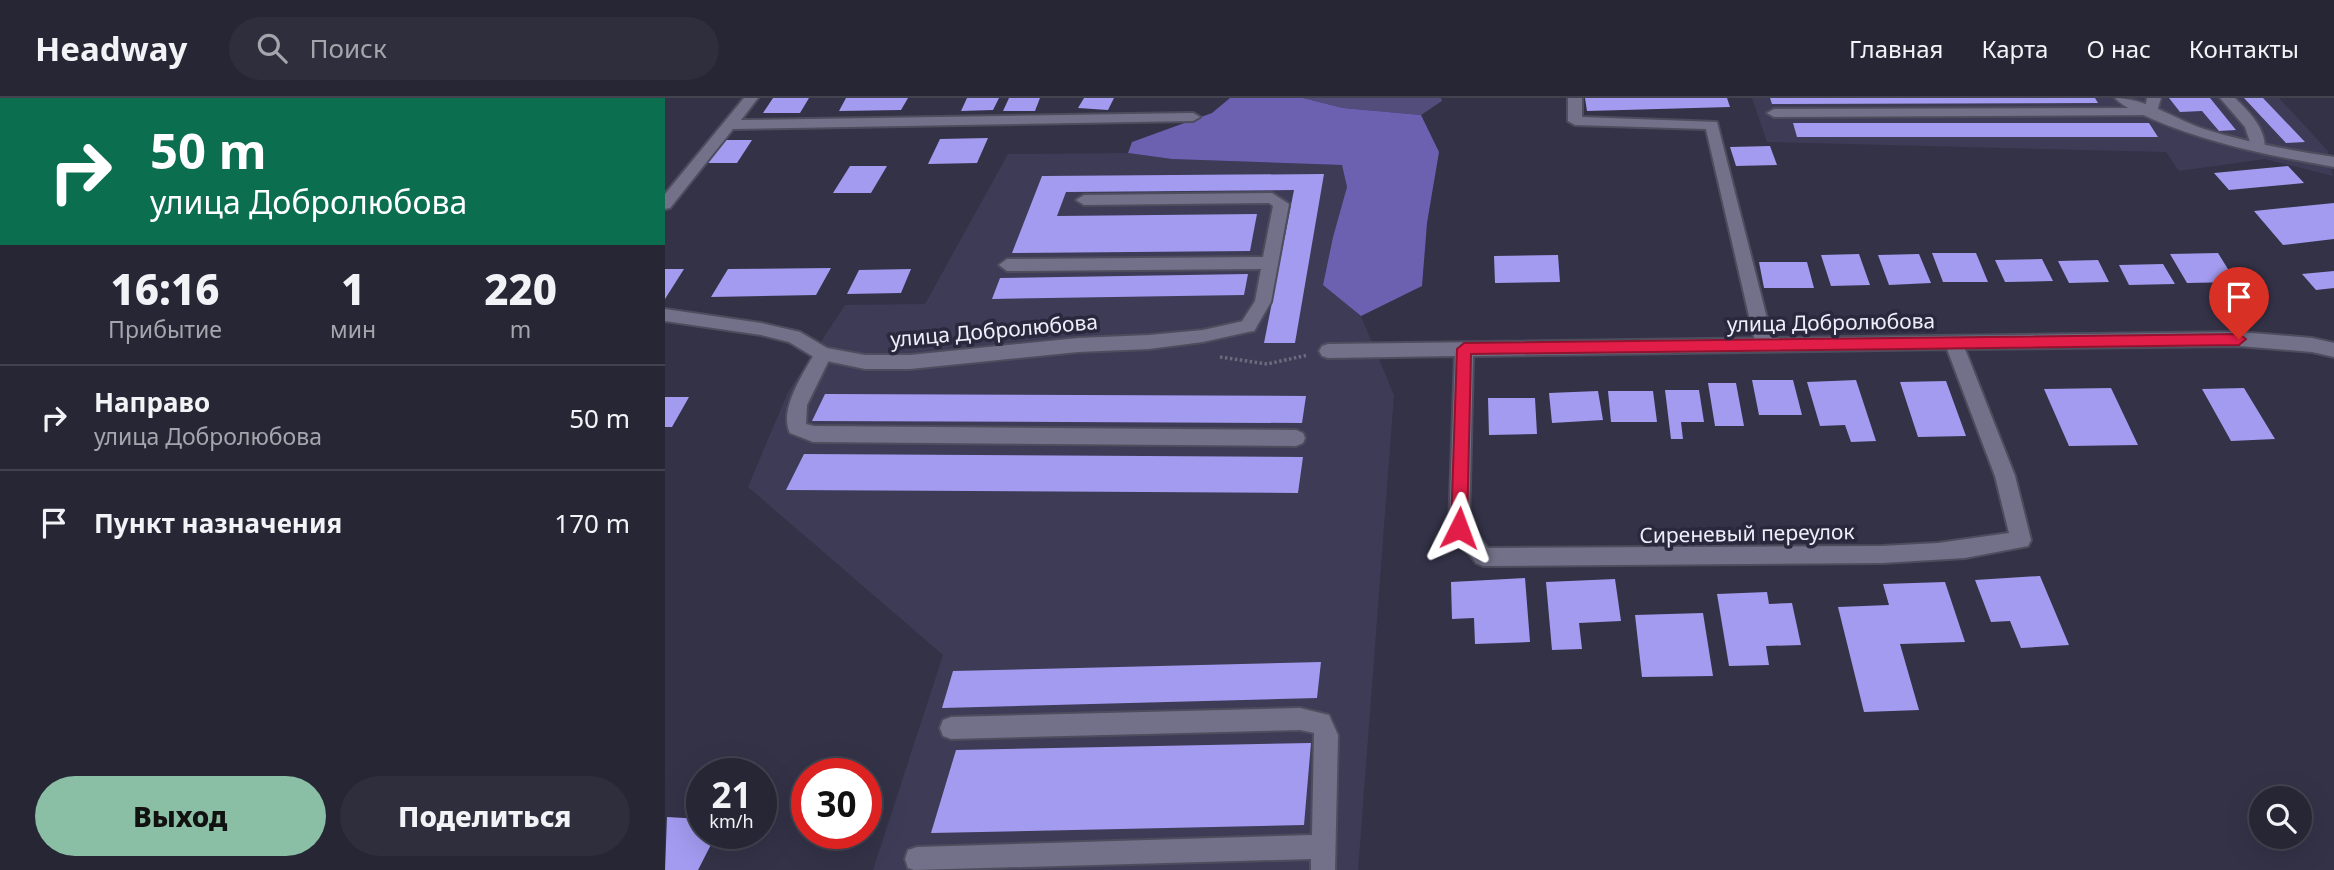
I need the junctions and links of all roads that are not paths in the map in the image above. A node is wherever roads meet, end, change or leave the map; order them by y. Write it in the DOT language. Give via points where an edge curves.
graph roads {
  1 [pos="751,98"];
  2 [pos="1574,98"];
  3 [pos="2122,98"];
  4 [pos="2227,98"];
  5 [pos="2153,105"];
  6 [pos="1774,113"];
  7 [pos="1193,117"];
  8 [pos="729,125"];
  9 [pos="2258,148"];
  10 [pos="2334,162"];
  11 [pos="1084,200"];
  12 [pos="665,204"];
  13 [pos="1270,263"];
  14 [pos="1007,265"];
  15 [pos="665,315"];
  16 [pos="1954,344"];
  17 [pos="1765,346"];
  18 [pos="1464,349"];
  19 [pos="2334,350"];
  20 [pos="1328,351"];
  21 [pos="823,354"];
  22 [pos="1296,438"];
  23 [pos="951,728"];
  24 [pos="917,859"];
  25 [pos="1323,859"];
  1 -- 8 [label="street"];
  2 -- 17 [label="street" via="1575,121 1712,125"];
  3 -- 5 [label="street"];
  4 -- 9 [label="street" via="2251,124"];
  5 -- 6 [label="street"];
  5 -- 9 [label="street" via="2215,137"];
  7 -- 8 [label="street"];
  8 -- 12 [label="street"];
  9 -- 10 [label="street"];
  11 -- 13 [label="street" via="1272,198 1281,204"];
  13 -- 14 [label="street"];
  13 -- 21 [label="street, улица Добролюбова" via="1263,302 1248,326 1149,342 909,362 865,362"];
  15 -- 21 [label="street, улица Добролюбова" via="794,337"];
  16 -- 17 [label="street, улица Добролюбова"];
  16 -- 18 [label="street, Сиреневый переулок" via="2005,476 2021,540 1977,549 1721,558 1483,557 1459,528"];
  16 -- 19 [label="street, улица Добролюбова" via="2239,339"];
  17 -- 18 [label="street, улица Добролюбова"];
  18 -- 20 [label="street, улица Добролюбова"];
  21 -- 22 [label="street" via="797,405 797,428 813,434"];
  23 -- 25 [label="street" via="1300,719 1321,723 1327,735"];
  24 -- 25 [label="street"];
}
